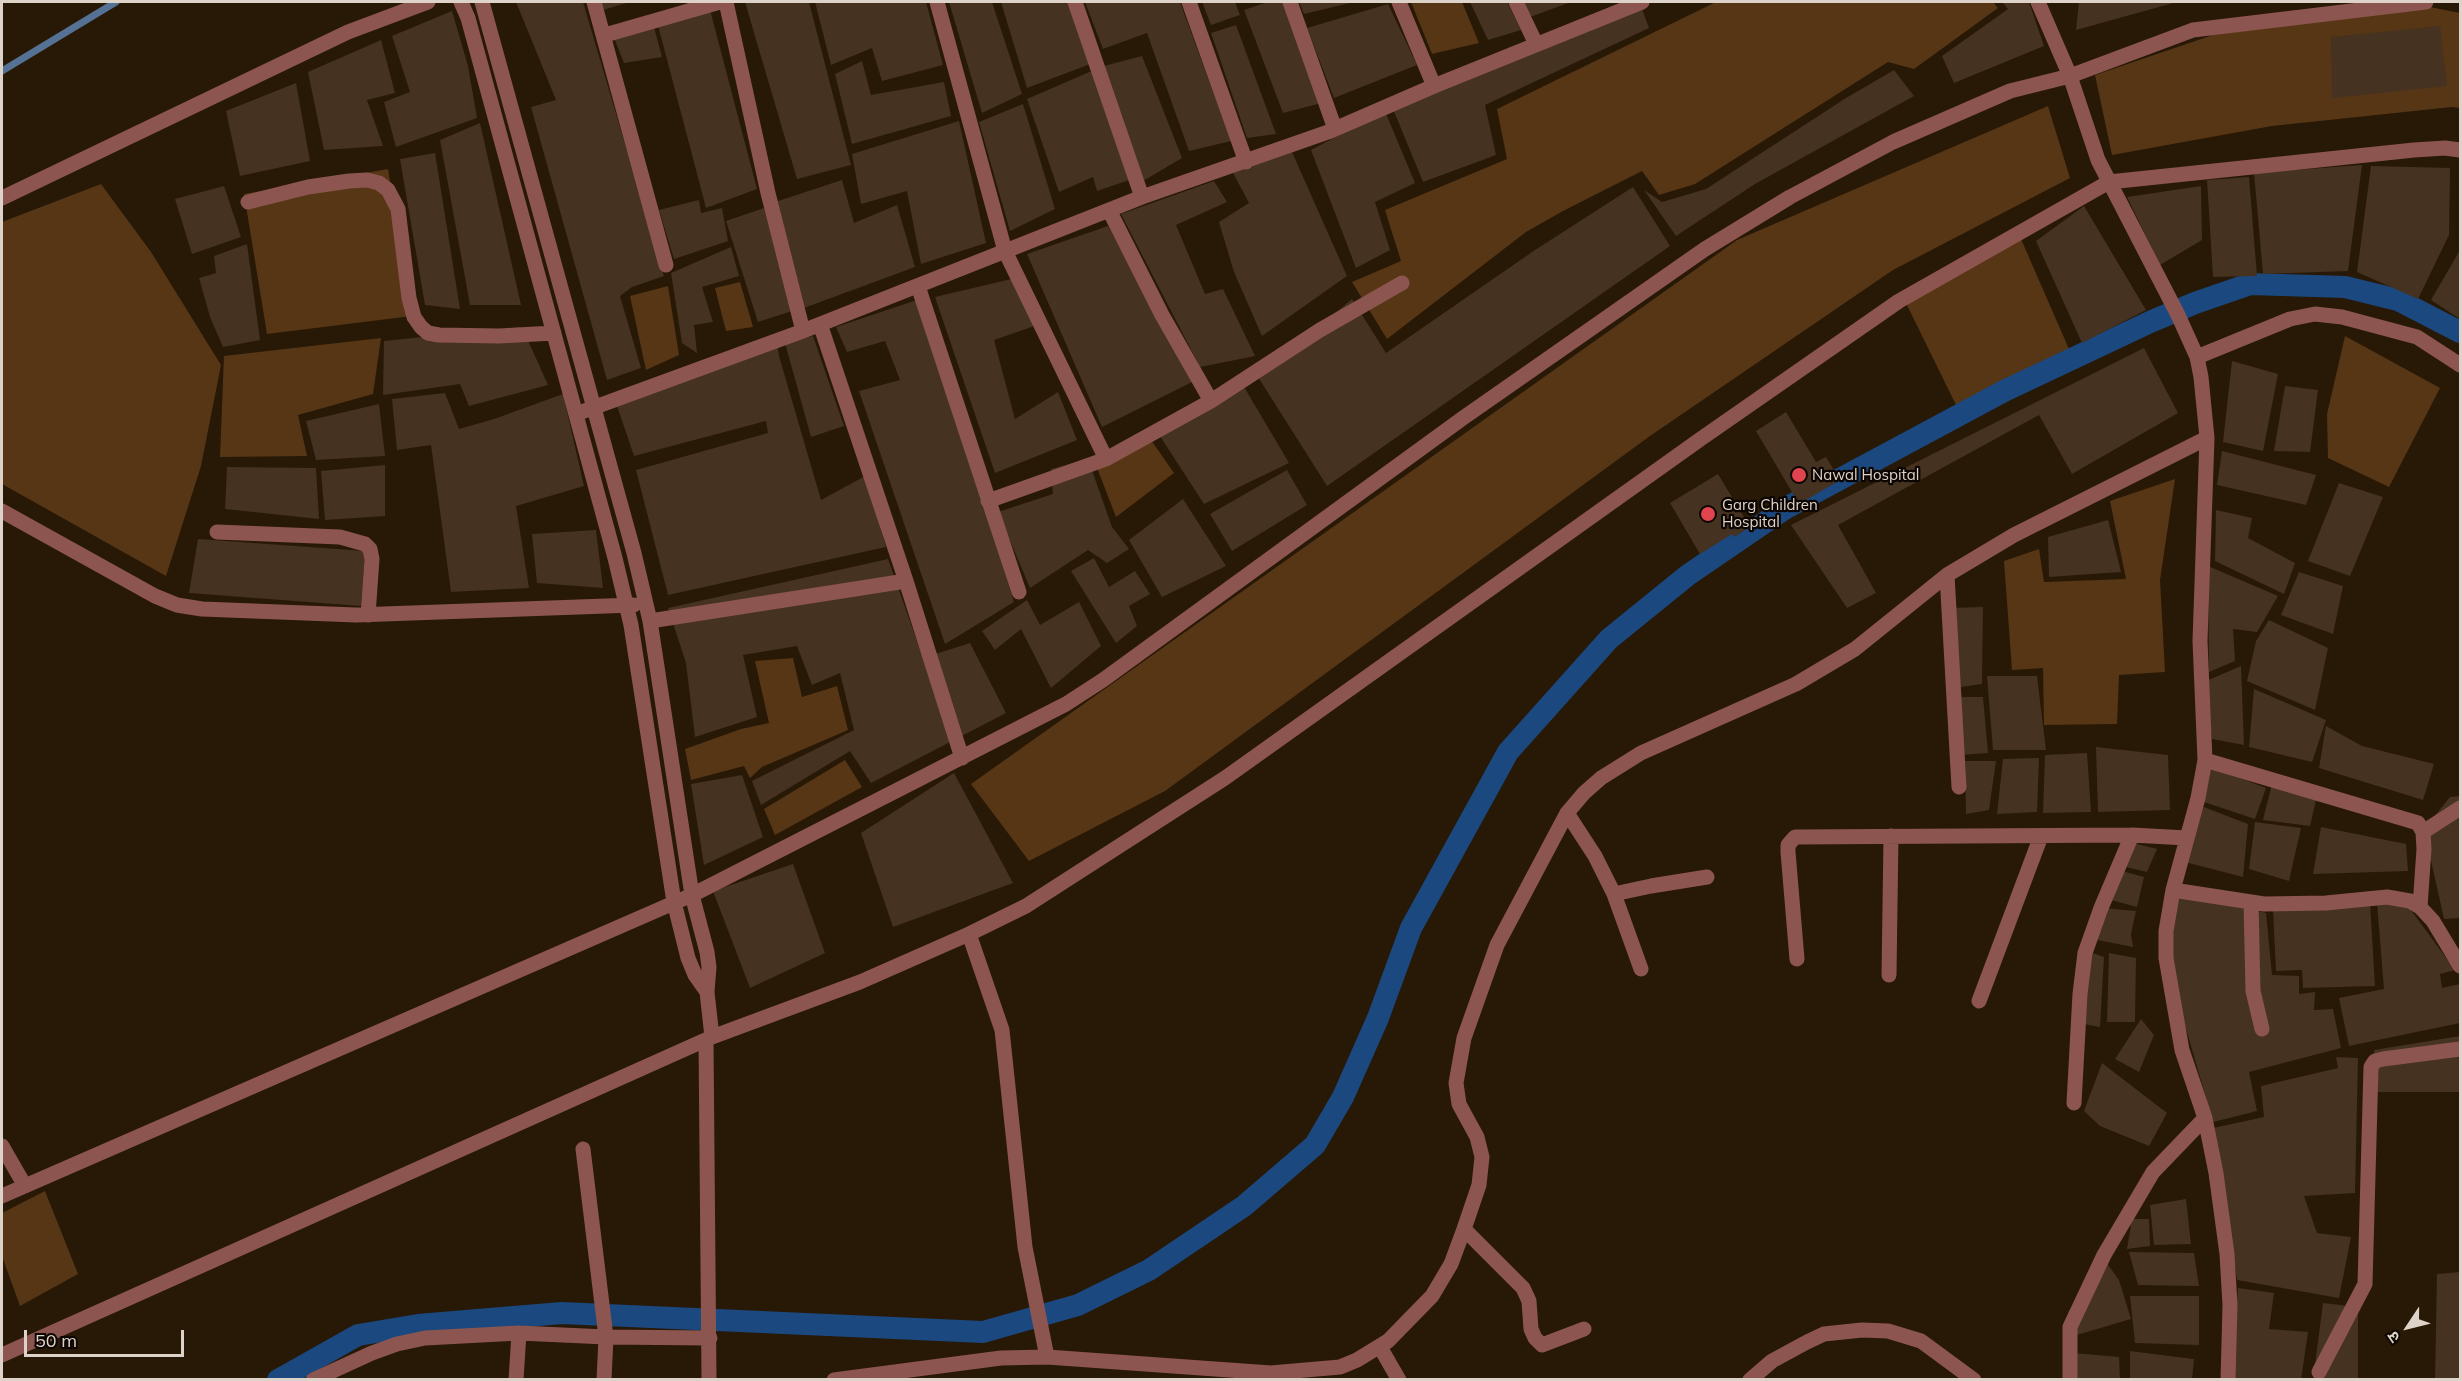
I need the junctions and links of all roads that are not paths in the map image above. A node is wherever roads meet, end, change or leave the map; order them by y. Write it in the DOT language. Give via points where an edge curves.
graph roads {
  1 [pos="428,2"];
  2 [pos="461,2"];
  3 [pos="482,2"];
  4 [pos="594,2"];
  5 [pos="720,2"];
  6 [pos="726,2"];
  7 [pos="937,2"];
  8 [pos="1075,2"];
  9 [pos="1190,2"];
  10 [pos="1290,2"];
  11 [pos="1400,2"];
  12 [pos="1516,2"];
  13 [pos="1642,2"];
  14 [pos="2038,2"];
  15 [pos="2426,2"];
  16 [pos="2402,3"];
  17 [pos="1604,8"];
  18 [pos="605,35"];
  19 [pos="1536,44"];
  20 [pos="2070,76"];
  21 [pos="1434,86"];
  22 [pos="1335,129"];
  23 [pos="2460,150"];
  24 [pos="1246,162"];
  25 [pos="2109,182"];
  26 [pos="1142,196"];
  27 [pos="2,198"];
  28 [pos="248,202"];
  29 [pos="1109,210"];
  30 [pos="1005,251"];
  31 [pos="666,265"];
  32 [pos="1402,283"];
  33 [pos="918,286"];
  34 [pos="820,324"];
  35 [pos="803,331"];
  36 [pos="554,333"];
  37 [pos="2197,357"];
  38 [pos="2460,365"];
  39 [pos="1211,401"];
  40 [pos="593,408"];
  41 [pos="576,414"];
  42 [pos="2207,438"];
  43 [pos="1106,459"];
  44 [pos="988,501"];
  45 [pos="2,511"];
  46 [pos="217,532"];
  47 [pos="1947,575"];
  48 [pos="906,581"];
  49 [pos="1019,592"];
  50 [pos="646,603"];
  51 [pos="626,605"];
  52 [pos="368,615"];
  53 [pos="650,621"];
  54 [pos="962,758"];
  55 [pos="2205,760"];
  56 [pos="1959,787"];
  57 [pos="2460,808"];
  58 [pos="1567,813"];
  59 [pos="2423,832"];
  60 [pos="2132,835"];
  61 [pos="1891,836"];
  62 [pos="2041,836"];
  63 [pos="2187,838"];
  64 [pos="1707,878"];
  65 [pos="2173,890"];
  66 [pos="1614,894"];
  67 [pos="693,895"];
  68 [pos="674,902"];
  69 [pos="2251,902"];
  70 [pos="2420,907"];
  71 [pos="969,934"];
  72 [pos="2454,945"];
  73 [pos="1797,959"];
  74 [pos="2460,966"];
  75 [pos="1641,969"];
  76 [pos="1889,975"];
  77 [pos="707,992"];
  78 [pos="1979,1001"];
  79 [pos="2262,1029"];
  80 [pos="709,1039"];
  81 [pos="2460,1049"];
  82 [pos="2074,1103"];
  83 [pos="2205,1118"];
  84 [pos="2,1146"];
  85 [pos="584,1149"];
  86 [pos="25,1185"];
  87 [pos="2,1196"];
  88 [pos="1464,1229"];
  89 [pos="1584,1329"];
  90 [pos="519,1333"];
  91 [pos="606,1338"];
  92 [pos="710,1338"];
  93 [pos="1380,1347"];
  94 [pos="2,1355"];
  95 [pos="1047,1357"];
  96 [pos="2319,1372"];
  97 [pos="905,1374"];
  98 [pos="313,1380"];
  99 [pos="516,1380"];
  100 [pos="604,1380"];
  101 [pos="709,1380"];
  102 [pos="834,1380"];
  103 [pos="1399,1380"];
  104 [pos="1750,1380"];
  105 [pos="1974,1380"];
  106 [pos="2070,1380"];
  107 [pos="2228,1380"];
  1 -- 27 [label="street" via="327,42"];
  2 -- 36 [label="street"];
  3 -- 40 [label="street"];
  4 -- 18 [label="street"];
  5 -- 18 [label="street"];
  6 -- 35 [label="street"];
  7 -- 30 [label="street"];
  8 -- 26 [label="street"];
  9 -- 24 [label="street"];
  10 -- 22 [label="street"];
  11 -- 21 [label="street"];
  12 -- 19 [label="street"];
  13 -- 17 [label="street"];
  14 -- 20 [label="street"];
  15 -- 16 [label="street"];
  16 -- 20 [label="street" via="2193,30"];
  17 -- 19 [label="street"];
  18 -- 31 [label="street"];
  19 -- 21 [label="street"];
  20 -- 25 [label="street"];
  20 -- 54 [label="street" via="2010,91 1893,142 1790,196 1704,249 1463,418 1102,680 1066,704"];
  21 -- 22 [label="street"];
  22 -- 24 [label="street"];
  23 -- 25 [label="street" via="2403,151"];
  24 -- 26 [label="street"];
  25 -- 37 [label="street"];
  25 -- 71 [label="street" via="1899,302 1225,778 1026,906"];
  26 -- 29 [label="street"];
  28 -- 36 [label="street" via="349,181 379,183 388,190 398,209 409,298 414,317 428,333"];
  29 -- 30 [label="street"];
  29 -- 39 [label="street"];
  30 -- 33 [label="street"];
  30 -- 43 [label="street"];
  32 -- 39 [label="street" via="1320,330"];
  33 -- 34 [label="street"];
  33 -- 44 [label="street"];
  34 -- 35 [label="street"];
  34 -- 48 [label="street"];
  35 -- 40 [label="street"];
  36 -- 41 [label="street"];
  37 -- 38 [label="street" via="2290,319 2315,314 2342,316 2417,337"];
  37 -- 42 [label="street"];
  39 -- 43 [label="street"];
  40 -- 41 [label="street"];
  40 -- 50 [label="street"];
  41 -- 51 [label="street"];
  42 -- 47 [label="street" via="2014,535"];
  42 -- 55 [label="street" via="2200,641"];
  43 -- 44 [label="street"];
  44 -- 49 [label="street"];
  45 -- 52 [label="street" via="177,605"];
  46 -- 52 [label="street" via="340,537 365,544 372,559"];
  47 -- 56 [label="street"];
  47 -- 58 [label="street" via="1855,649 1796,684 1641,753 1601,778"];
  48 -- 53 [label="street"];
  48 -- 54 [label="street"];
  50 -- 51 [label="street"];
  50 -- 53 [label="street"];
  51 -- 52 [label="street"];
  51 -- 68 [label="street"];
  53 -- 67 [label="street"];
  54 -- 67 [label="street"];
  55 -- 59 [label="street" via="2408,819 2418,823"];
  55 -- 63 [label="street"];
  57 -- 59 [label="street"];
  58 -- 66 [label="street"];
  58 -- 88 [label="street" via="1497,945 1464,1038 1456,1083 1459,1104 1477,1137 1482,1157 1479,1185"];
  59 -- 70 [label="street"];
  60 -- 62 [label="street"];
  60 -- 63 [label="street"];
  60 -- 82 [label="street" via="2085,953"];
  61 -- 62 [label="street"];
  61 -- 73 [label="street" via="1800,836 1791,840 1788,852"];
  61 -- 76 [label="street"];
  62 -- 78 [label="street"];
  63 -- 65 [label="street"];
  64 -- 66 [label="street"];
  65 -- 69 [label="street"];
  65 -- 83 [label="street" via="2166,958 2182,1050"];
  66 -- 75 [label="street"];
  67 -- 68 [label="street"];
  67 -- 77 [label="street" via="707,952"];
  68 -- 77 [label="street" via="692,967"];
  68 -- 86 [label="street"];
  69 -- 70 [label="street" via="2326,903 2387,897"];
  69 -- 79 [label="street" via="2253,991"];
  70 -- 72 [label="street"];
  71 -- 80 [label="street" via="849,987"];
  71 -- 95 [label="street" via="1002,1030 1025,1247"];
  72 -- 74 [label="street"];
  77 -- 80 [label="street"];
  80 -- 92 [label="street"];
  80 -- 94 [label="street"];
  81 -- 96 [label="street" via="2383,1059 2371,1067 2365,1284"];
  83 -- 106 [label="street" via="2153,1172 2104,1254 2070,1327"];
  83 -- 107 [label="street" via="2227,1254"];
  84 -- 86 [label="street"];
  85 -- 91 [label="street"];
  86 -- 87 [label="street"];
  88 -- 89 [label="street" via="1523,1288 1529,1301 1531,1329 1542,1345"];
  88 -- 93 [label="street" via="1451,1264 1432,1296"];
  90 -- 91 [label="street"];
  90 -- 98 [label="street" via="425,1338 397,1344"];
  90 -- 99 [label="street"];
  91 -- 92 [label="street"];
  91 -- 100 [label="street"];
  92 -- 101 [label="street"];
  93 -- 95 [label="street" via="1340,1367 1271,1373"];
  93 -- 103 [label="street"];
  95 -- 97 [label="street" via="1001,1358"];
  97 -- 102 [label="street"];
  104 -- 105 [label="street" via="1807,1341 1824,1334 1862,1330 1888,1330 1922,1341"];
}
